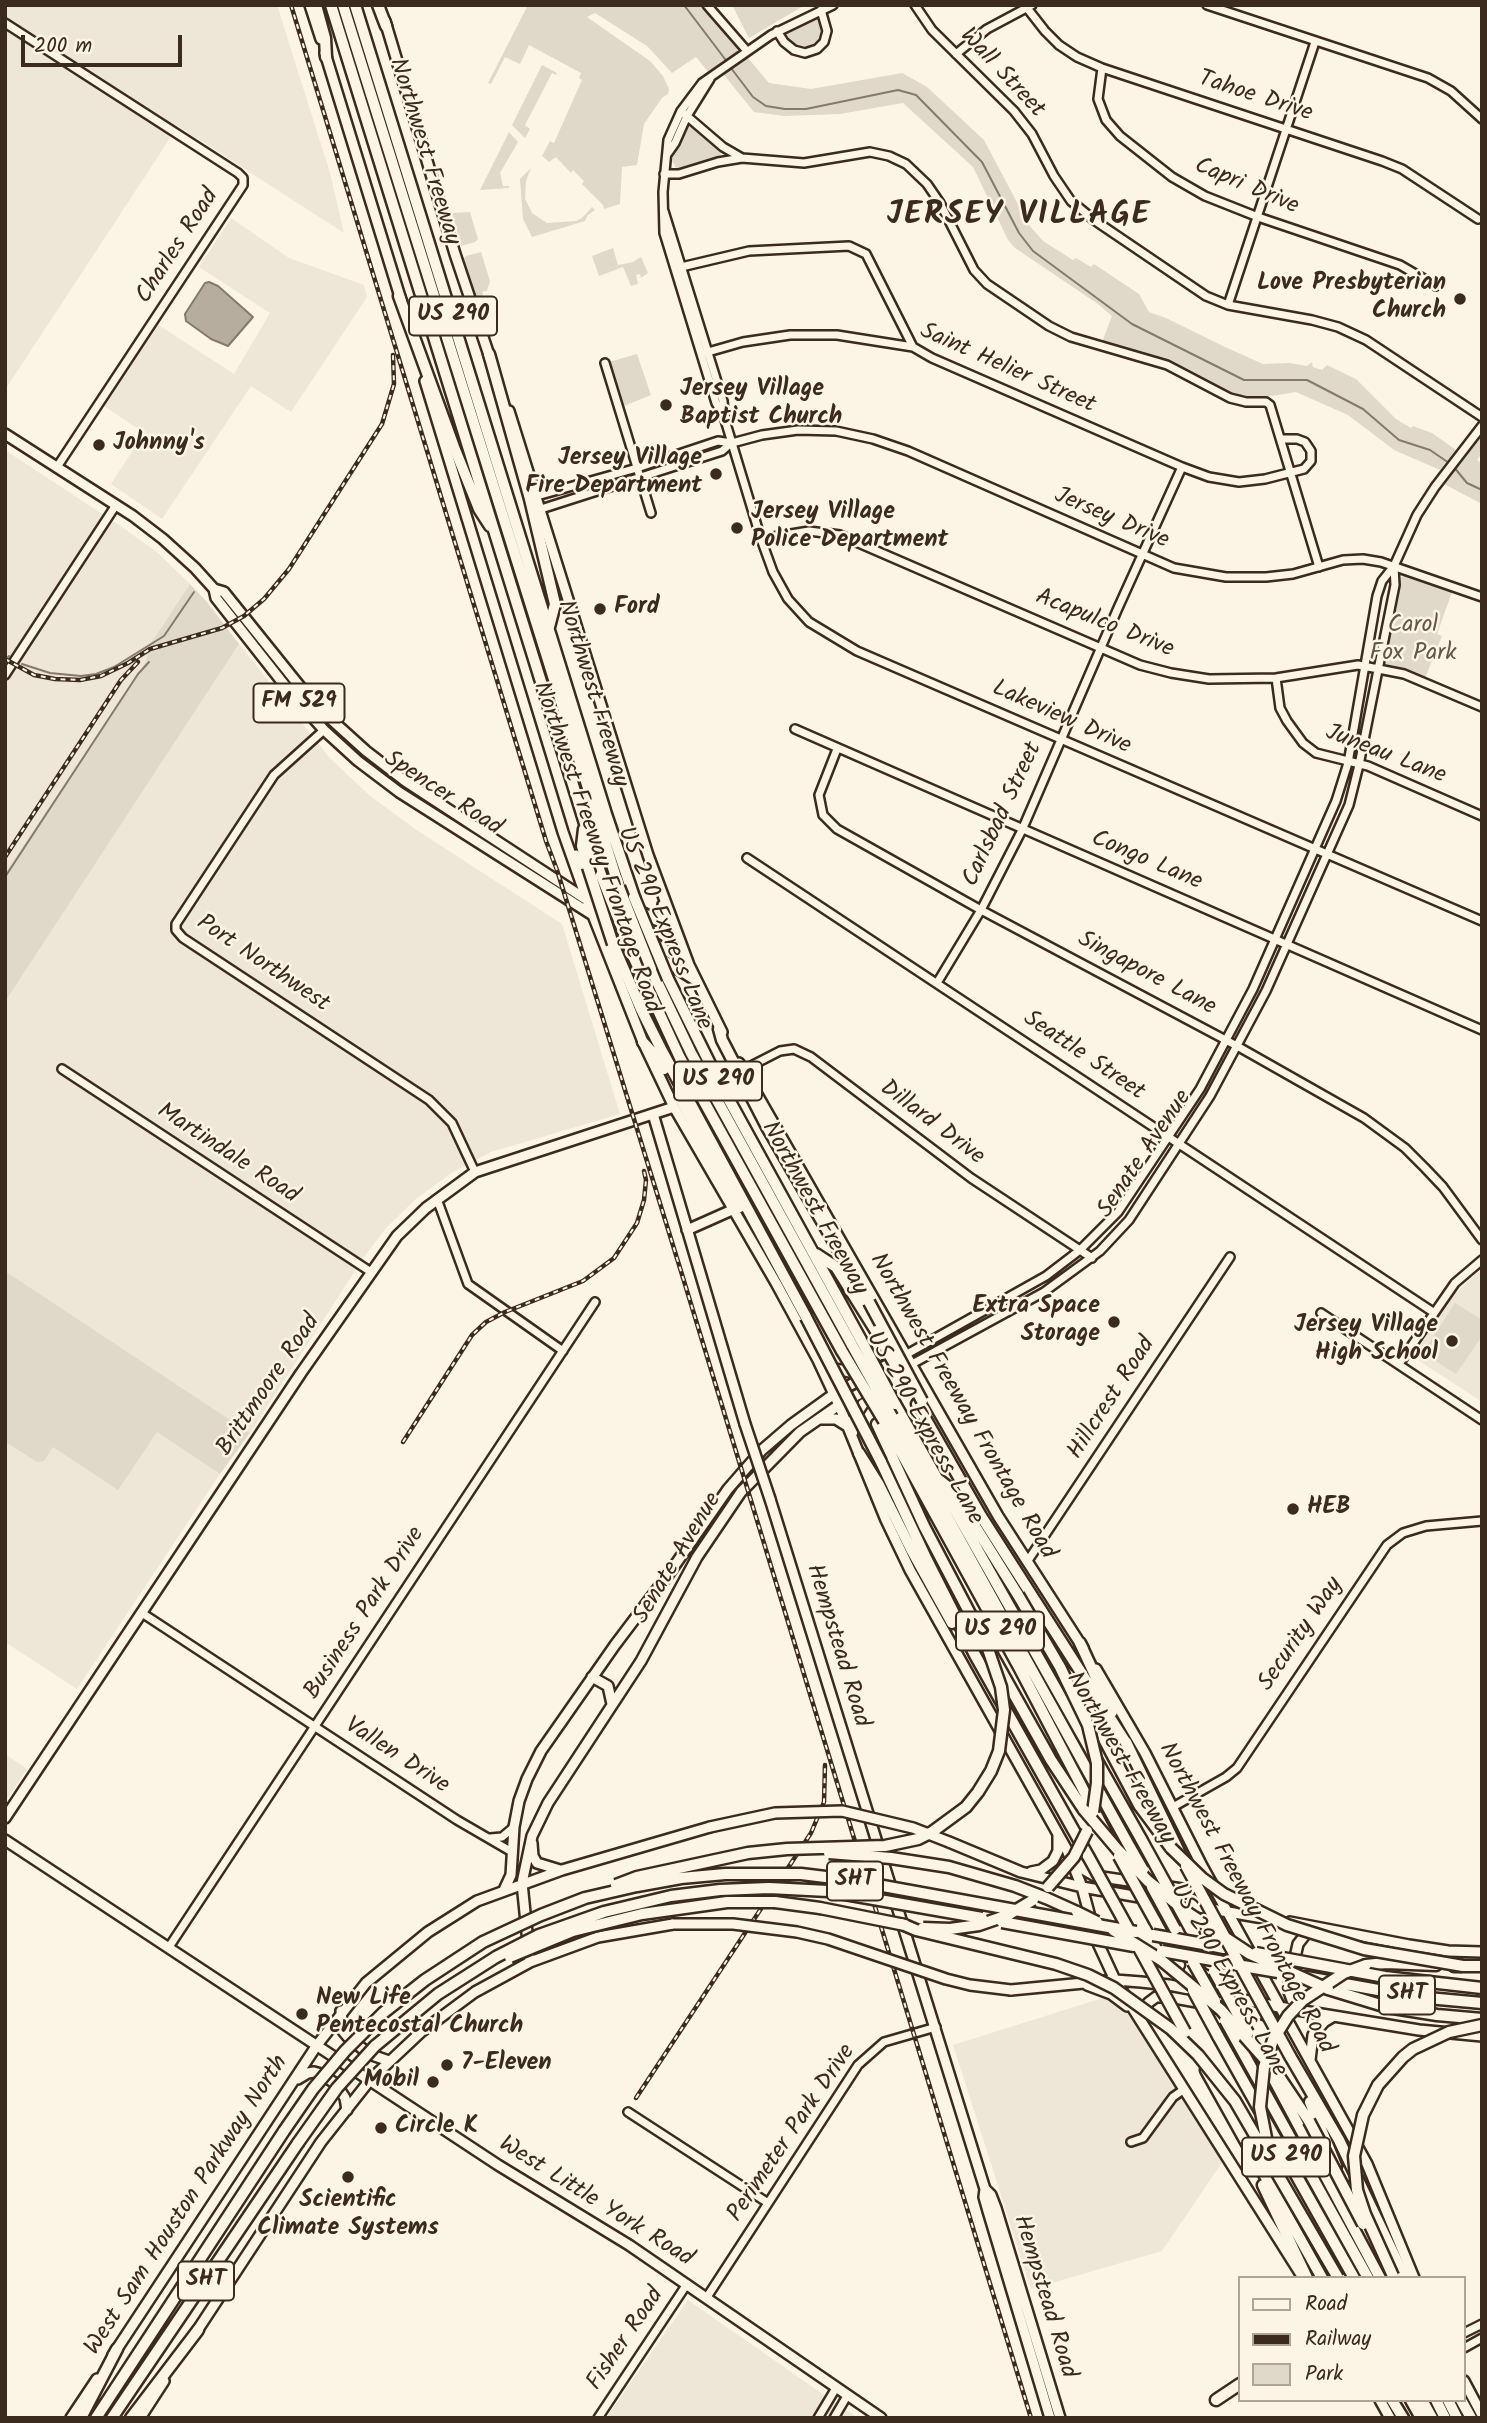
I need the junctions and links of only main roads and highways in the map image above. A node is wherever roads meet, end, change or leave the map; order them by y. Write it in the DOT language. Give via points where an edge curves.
graph roads {
  1 [pos="310,5"];
  2 [pos="316,5"];
  3 [pos="331,5"];
  4 [pos="343,5"];
  5 [pos="355,5"];
  6 [pos="380,5"];
  7 [pos="386,26"];
  8 [pos="326,57"];
  9 [pos="399,296"];
  10 [pos="489,354"];
  11 [pos="5,433"];
  12 [pos="496,535"];
  13 [pos="214,589"];
  14 [pos="549,627"];
  15 [pos="314,704"];
  16 [pos="324,730"];
  17 [pos="385,766"];
  18 [pos="584,822"];
  19 [pos="563,832"];
  20 [pos="577,872"];
  21 [pos="564,885"];
  22 [pos="662,895"];
  23 [pos="587,900"];
  24 [pos="593,915"];
  25 [pos="689,965"];
  26 [pos="696,981"];
  27 [pos="719,1029"];
  28 [pos="643,1042"];
  29 [pos="674,1107"];
  30 [pos="653,1114"];
  31 [pos="732,1210"];
  32 [pos="687,1230"];
  33 [pos="813,1252"];
  34 [pos="792,1290"];
  35 [pos="886,1317"];
  36 [pos="856,1342"];
  37 [pos="906,1354"];
  38 [pos="818,1360"];
  39 [pos="912,1364"];
  40 [pos="912,1381"];
  41 [pos="928,1391"];
  42 [pos="834,1394"];
  43 [pos="919,1403"];
  44 [pos="839,1405"];
  45 [pos="817,1419"];
  46 [pos="888,1419"];
  47 [pos="848,1426"];
  48 [pos="853,1440"];
  49 [pos="859,1453"];
  50 [pos="936,1478"];
  51 [pos="1080,1643"];
  52 [pos="987,1646"];
  53 [pos="975,1655"];
  54 [pos="1060,1667"];
  55 [pos="592,1677"];
  56 [pos="611,1705"];
  57 [pos="1128,1745"];
  58 [pos="5,1818"];
  59 [pos="1059,1833"];
  60 [pos="532,1836"];
  61 [pos="5,1840"];
  62 [pos="1067,1850"];
  63 [pos="1202,1866"];
  64 [pos="679,1867"];
  65 [pos="562,1870"];
  66 [pos="1021,1872"];
  67 [pos="522,1883"];
  68 [pos="1082,1887"];
  69 [pos="504,1890"];
  70 [pos="585,1898"];
  71 [pos="1227,1912"];
  72 [pos="902,1924"];
  73 [pos="1319,1927"];
  74 [pos="1482,1952"];
  75 [pos="496,1957"];
  76 [pos="530,1962"];
  77 [pos="1463,1966"];
  78 [pos="1482,1966"];
  79 [pos="1115,1980"];
  80 [pos="1079,1984"];
  81 [pos="1482,1988"];
  82 [pos="1482,2003"];
  83 [pos="1279,2007"];
  84 [pos="341,2011"];
  85 [pos="1140,2011"];
  86 [pos="1304,2011"];
  87 [pos="1334,2016"];
  88 [pos="1482,2019"];
  89 [pos="1482,2025"];
  90 [pos="1295,2036"];
  91 [pos="1482,2036"];
  92 [pos="317,2045"];
  93 [pos="1289,2056"];
  94 [pos="389,2061"];
  95 [pos="1310,2062"];
  96 [pos="370,2081"];
  97 [pos="293,2083"];
  98 [pos="347,2110"];
  99 [pos="1231,2115"];
  100 [pos="985,2189"];
  101 [pos="1295,2205"];
  102 [pos="1375,2268"];
  103 [pos="1304,2276"];
  104 [pos="1304,2276"];
  105 [pos="1321,2276"];
  106 [pos="1337,2276"];
  107 [pos="1353,2276"];
  108 [pos="1365,2276"];
  109 [pos="1379,2276"];
  110 [pos="1393,2276"];
  111 [pos="1394,2276"];
  112 [pos="1404,2276"];
  113 [pos="1413,2276"];
  114 [pos="198,2330"];
  115 [pos="117,2349"];
  116 [pos="1466,2385"];
  117 [pos="1381,2402"];
  118 [pos="1393,2402"];
  119 [pos="1412,2402"];
  120 [pos="1423,2402"];
  121 [pos="1449,2402"];
  122 [pos="1462,2402"];
  123 [pos="1482,2415"];
  124 [pos="71,2418"];
  125 [pos="81,2418"];
  126 [pos="96,2418"];
  127 [pos="112,2418"];
  128 [pos="131,2418"];
  129 [pos="140,2418"];
  130 [pos="881,2418"];
  131 [pos="1050,2418"];
  132 [pos="1060,2418"];
  133 [pos="1390,2418"];
  134 [pos="1403,2418"];
  135 [pos="1421,2418"];
  136 [pos="1432,2418"];
  137 [pos="1457,2418"];
  138 [pos="1471,2418"];
  1 -- 8 [label="main road, Northwest Freeway Frontage Road"];
  2 -- 8 [label="highway"];
  3 -- 12 [label="highway, Northwest Freeway / US 290"];
  4 -- 36 [label="highway, US 290 Express Lane, bridge" via="619,887 697,1064"];
  5 -- 14 [label="highway, Northwest Freeway / US 290"];
  6 -- 7 [label="highway"];
  7 -- 10 [label="main road, Northwest Freeway Frontage Road"];
  8 -- 9 [label="main road, Northwest Freeway Frontage Road"];
  9 -- 12 [label="highway" via="474,497"];
  9 -- 19 [label="main road, Northwest Freeway Frontage Road"];
  10 -- 14 [label="highway" via="555,604"];
  10 -- 22 [label="main road, Northwest Freeway Frontage Road"];
  11 -- 13 [label="main road, Spencer Road / FM 529" via="163,539"];
  12 -- 18 [label="highway, Northwest Freeway / US 290"];
  13 -- 15 [label="main road, Spencer Road / FM 529" via="224,592"];
  13 -- 16 [label="main road, Spencer Road / FM 529" via="216,598"];
  14 -- 33 [label="highway, Northwest Freeway / US 290, bridge" via="615,842 668,979"];
  15 -- 16 [label="main road"];
  15 -- 17 [label="main road, Spencer Road / FM 529"];
  16 -- 17 [label="main road" via="335,733 373,763"];
  16 -- 24 [label="main road, Spencer Road / FM 529" via="399,792"];
  17 -- 21 [label="main road, Spencer Road / FM 529"];
  18 -- 34 [label="highway, bridge" via="582,846 588,867 613,944 641,1009"];
  18 -- 46 [label="highway, Northwest Freeway / US 290, bridge" via="633,956 680,1058 842,1351 870,1399"];
  19 -- 20 [label="main road, Northwest Freeway Frontage Road"];
  19 -- 22 [label="main road" via="594,886 656,920 664,911"];
  20 -- 21 [label="main road" via="571,883"];
  20 -- 23 [label="main road, Northwest Freeway Frontage Road"];
  21 -- 23 [label="main road, Spencer Road / FM 529"];
  22 -- 25 [label="main road, Northwest Freeway Frontage Road"];
  23 -- 24 [label="main road, Northwest Freeway Frontage Road"];
  23 -- 25 [label="main road, Spencer Road / FM 529"];
  24 -- 26 [label="main road, Spencer Road / FM 529"];
  24 -- 28 [label="main road, Northwest Freeway Frontage Road"];
  25 -- 26 [label="main road, Northwest Freeway Frontage Road"];
  26 -- 27 [label="main road, Northwest Freeway Frontage Road"];
  27 -- 35 [label="main road, Northwest Freeway Frontage Road"];
  27 -- 40 [label="highway, bridge" via="767,1126"];
  28 -- 29 [label="main road, Northwest Freeway Frontage Road"];
  28 -- 34 [label="highway" via="660,1061 718,1170"];
  29 -- 30 [label="main road, Brittmoore Road"];
  29 -- 31 [label="main road, Northwest Freeway Frontage Road"];
  30 -- 32 [label="main road, Hempstead Road"];
  30 -- 58 [label="main road, Brittmoore Road" via="475,1172 397,1236"];
  31 -- 32 [label="main road"];
  31 -- 38 [label="main road, Northwest Freeway Frontage Road"];
  32 -- 100 [label="main road, Hempstead Road, bridge"];
  33 -- 36 [label="highway, Northwest Freeway / US 290"];
  33 -- 43 [label="highway, bridge" via="836,1267"];
  34 -- 53 [label="highway, bridge"];
  35 -- 37 [label="main road, Northwest Freeway Frontage Road"];
  35 -- 38 [label="main road" via="886,1343 878,1356 846,1373"];
  36 -- 46 [label="highway, US 290 Express Lane, bridge"];
  37 -- 39 [label="main road, Northwest Freeway Frontage Road"];
  37 -- 42 [label="main road, Senate Avenue"];
  38 -- 42 [label="main road, Northwest Freeway Frontage Road"];
  39 -- 41 [label="main road, Northwest Freeway Frontage Road"];
  39 -- 44 [label="main road, Senate Avenue"];
  40 -- 41 [label="main road"];
  40 -- 43 [label="highway, bridge"];
  40 -- 48 [label="main road" via="901,1379 863,1404 852,1421"];
  41 -- 51 [label="main road, Northwest Freeway Frontage Road" via="1027,1562"];
  42 -- 44 [label="main road, Northwest Freeway Frontage Road"];
  42 -- 55 [label="main road, Senate Avenue" via="777,1437 738,1476"];
  43 -- 57 [label="highway" via="1041,1612"];
  44 -- 45 [label="main road, Senate Avenue"];
  44 -- 47 [label="main road, Northwest Freeway Frontage Road"];
  45 -- 47 [label="main road" via="836,1419"];
  45 -- 56 [label="main road, Senate Avenue" via="741,1492 697,1557 641,1661"];
  46 -- 50 [label="highway, Northwest Freeway / US 290"];
  46 -- 52 [label="highway" via="924,1525"];
  46 -- 107 [label="highway, Northwest Freeway / US 290, bridge" via="1112,1843"];
  46 -- 108 [label="highway, US 290 Express Lane, bridge"];
  47 -- 48 [label="main road, Northwest Freeway Frontage Road"];
  48 -- 49 [label="main road, Northwest Freeway Frontage Road"];
  49 -- 53 [label="highway" via="957,1632"];
  49 -- 59 [label="main road, Northwest Freeway Frontage Road" via="910,1570"];
  50 -- 54 [label="highway, bridge" via="953,1491"];
  50 -- 102 [label="highway, Northwest Freeway / US 290, bridge" via="1141,1839"];
  51 -- 57 [label="highway"];
  51 -- 63 [label="main road, Northwest Freeway Frontage Road" via="1127,1721"];
  52 -- 64 [label="highway, bridge" via="1004,1710 999,1751 978,1793 950,1821 918,1839 894,1845 774,1850"];
  52 -- 88 [label="highway, bridge" via="1084,1810 1132,1865 1188,1913 1250,1954 1328,1989 1387,2007"];
  53 -- 99 [label="highway, bridge"];
  54 -- 72 [label="highway, bridge" via="1085,1717 1097,1763 1093,1812 1074,1857 1041,1894 998,1919 950,1929"];
  54 -- 77 [label="highway, bridge" via="1072,1679 1157,1832 1224,1894 1276,1921 1329,1940"];
  55 -- 56 [label="main road" via="608,1686"];
  55 -- 69 [label="main road, Senate Avenue" via="527,1779 514,1827 511,1875"];
  56 -- 60 [label="main road, Senate Avenue"];
  57 -- 93 [label="highway, bridge" via="1182,1858"];
  59 -- 62 [label="main road, Northwest Freeway Frontage Road"];
  59 -- 66 [label="main road" via="1053,1861 1041,1870"];
  60 -- 65 [label="main road" via="537,1863"];
  60 -- 67 [label="main road, Senate Avenue"];
  61 -- 92 [label="main road, West Little York Road"];
  62 -- 63 [label="main road" via="1083,1869 1095,1875 1189,1890 1200,1880"];
  62 -- 68 [label="main road, Northwest Freeway Frontage Road"];
  63 -- 71 [label="main road, Northwest Freeway Frontage Road"];
  64 -- 70 [label="highway, bridge" via="637,1877"];
  64 -- 110 [label="highway, bridge" via="792,1854 921,1862 1015,1886 1127,1938 1221,2010 1271,2066 1309,2121"];
  65 -- 66 [label="main road, West Sam Houston Parkway North, bridge" via="775,1813 842,1811 913,1828"];
  65 -- 67 [label="main road, West Sam Houston Parkway North"];
  66 -- 68 [label="main road, West Sam Houston Parkway North"];
  67 -- 69 [label="main road, West Sam Houston Parkway North"];
  67 -- 76 [label="main road, Senate Avenue"];
  68 -- 71 [label="main road, West Sam Houston Parkway North"];
  68 -- 79 [label="main road, Northwest Freeway Frontage Road" via="1096,1939"];
  69 -- 84 [label="main road, West Sam Houston Parkway North" via="477,1901 428,1933 366,1983"];
  70 -- 81 [label="highway, SHT, bridge" via="681,1878 801,1874 1385,1976"];
  70 -- 126 [label="highway, SHT, bridge" via="483,1942 401,1997 363,2032 328,2070 284,2131"];
  71 -- 73 [label="main road, West Sam Houston Parkway North"];
  71 -- 83 [label="main road, Northwest Freeway Frontage Road"];
  72 -- 75 [label="highway, bridge" via="805,1905 727,1902 616,1919 507,1958"];
  72 -- 85 [label="highway, bridge" via="1056,1964 1114,1988"];
  73 -- 74 [label="main road, West Sam Houston Parkway North" via="1435,1949"];
  73 -- 86 [label="main road" via="1298,1944 1289,1989 1292,2000"];
  75 -- 82 [label="highway, SHT, bridge" via="567,1924 652,1899 720,1890 799,1889 1398,1994"];
  75 -- 127 [label="highway, SHT, bridge" via="438,1994 384,2038 337,2088"];
  76 -- 80 [label="main road, bridge" via="598,1937 673,1924 733,1924 797,1932 946,1979 990,1988"];
  76 -- 94 [label="main road" via="475,1992"];
  77 -- 78 [label="highway"];
  77 -- 101 [label="highway, bridge" via="1366,1965 1322,1986 1288,2017 1273,2040 1264,2067 1260,2107 1267,2143"];
  79 -- 80 [label="main road"];
  79 -- 83 [label="main road" via="1170,1985"];
  79 -- 85 [label="main road, Northwest Freeway Frontage Road"];
  80 -- 85 [label="main road" via="1098,1988"];
  83 -- 86 [label="main road"];
  83 -- 90 [label="main road, Northwest Freeway Frontage Road"];
  84 -- 92 [label="main road, West Sam Houston Parkway North"];
  84 -- 94 [label="main road" via="348,2038 369,2054"];
  85 -- 90 [label="main road" via="1156,1997 1182,2000 1264,2014"];
  85 -- 101 [label="highway, bridge" via="1171,2029 1218,2079"];
  85 -- 103 [label="main road" via="1146,2031"];
  86 -- 87 [label="main road"];
  87 -- 91 [label="main road"];
  87 -- 95 [label="main road" via="1313,2035"];
  89 -- 111 [label="highway, bridge" via="1449,2032 1413,2049 1378,2085 1363,2115 1354,2156 1357,2190"];
  90 -- 95 [label="main road, Northwest Freeway Frontage Road"];
  92 -- 96 [label="main road, West Little York Road"];
  92 -- 97 [label="main road, West Sam Houston Parkway North"];
  93 -- 102 [label="highway" via="1320,2123"];
  93 -- 112 [label="highway" via="1339,2140"];
  94 -- 96 [label="main road"];
  95 -- 113 [label="main road, Northwest Freeway Frontage Road" via="1367,2164"];
  96 -- 98 [label="main road"];
  96 -- 130 [label="main road, West Little York Road" via="593,2221"];
  97 -- 98 [label="main road" via="308,2073 321,2074 336,2084"];
  97 -- 115 [label="main road, West Sam Houston Parkway North"];
  98 -- 114 [label="main road" via="321,2142"];
  99 -- 104 [label="highway"];
  99 -- 105 [label="highway"];
  100 -- 131 [label="main road, Hempstead Road"];
  100 -- 132 [label="main road, Hempstead Road" via="996,2208"];
  101 -- 106 [label="highway, bridge"];
  102 -- 109 [label="highway, Northwest Freeway / US 290"];
  114 -- 128 [label="highway"];
  114 -- 129 [label="main road"];
  115 -- 124 [label="main road, West Sam Houston Parkway North"];
  115 -- 125 [label="highway"];
  116 -- 123 [label="main road"];
  117 -- 133 [label="main road"];
  118 -- 134 [label="highway"];
  119 -- 135 [label="highway"];
  120 -- 136 [label="highway"];
  121 -- 137 [label="highway"];
  122 -- 138 [label="highway"];
}
